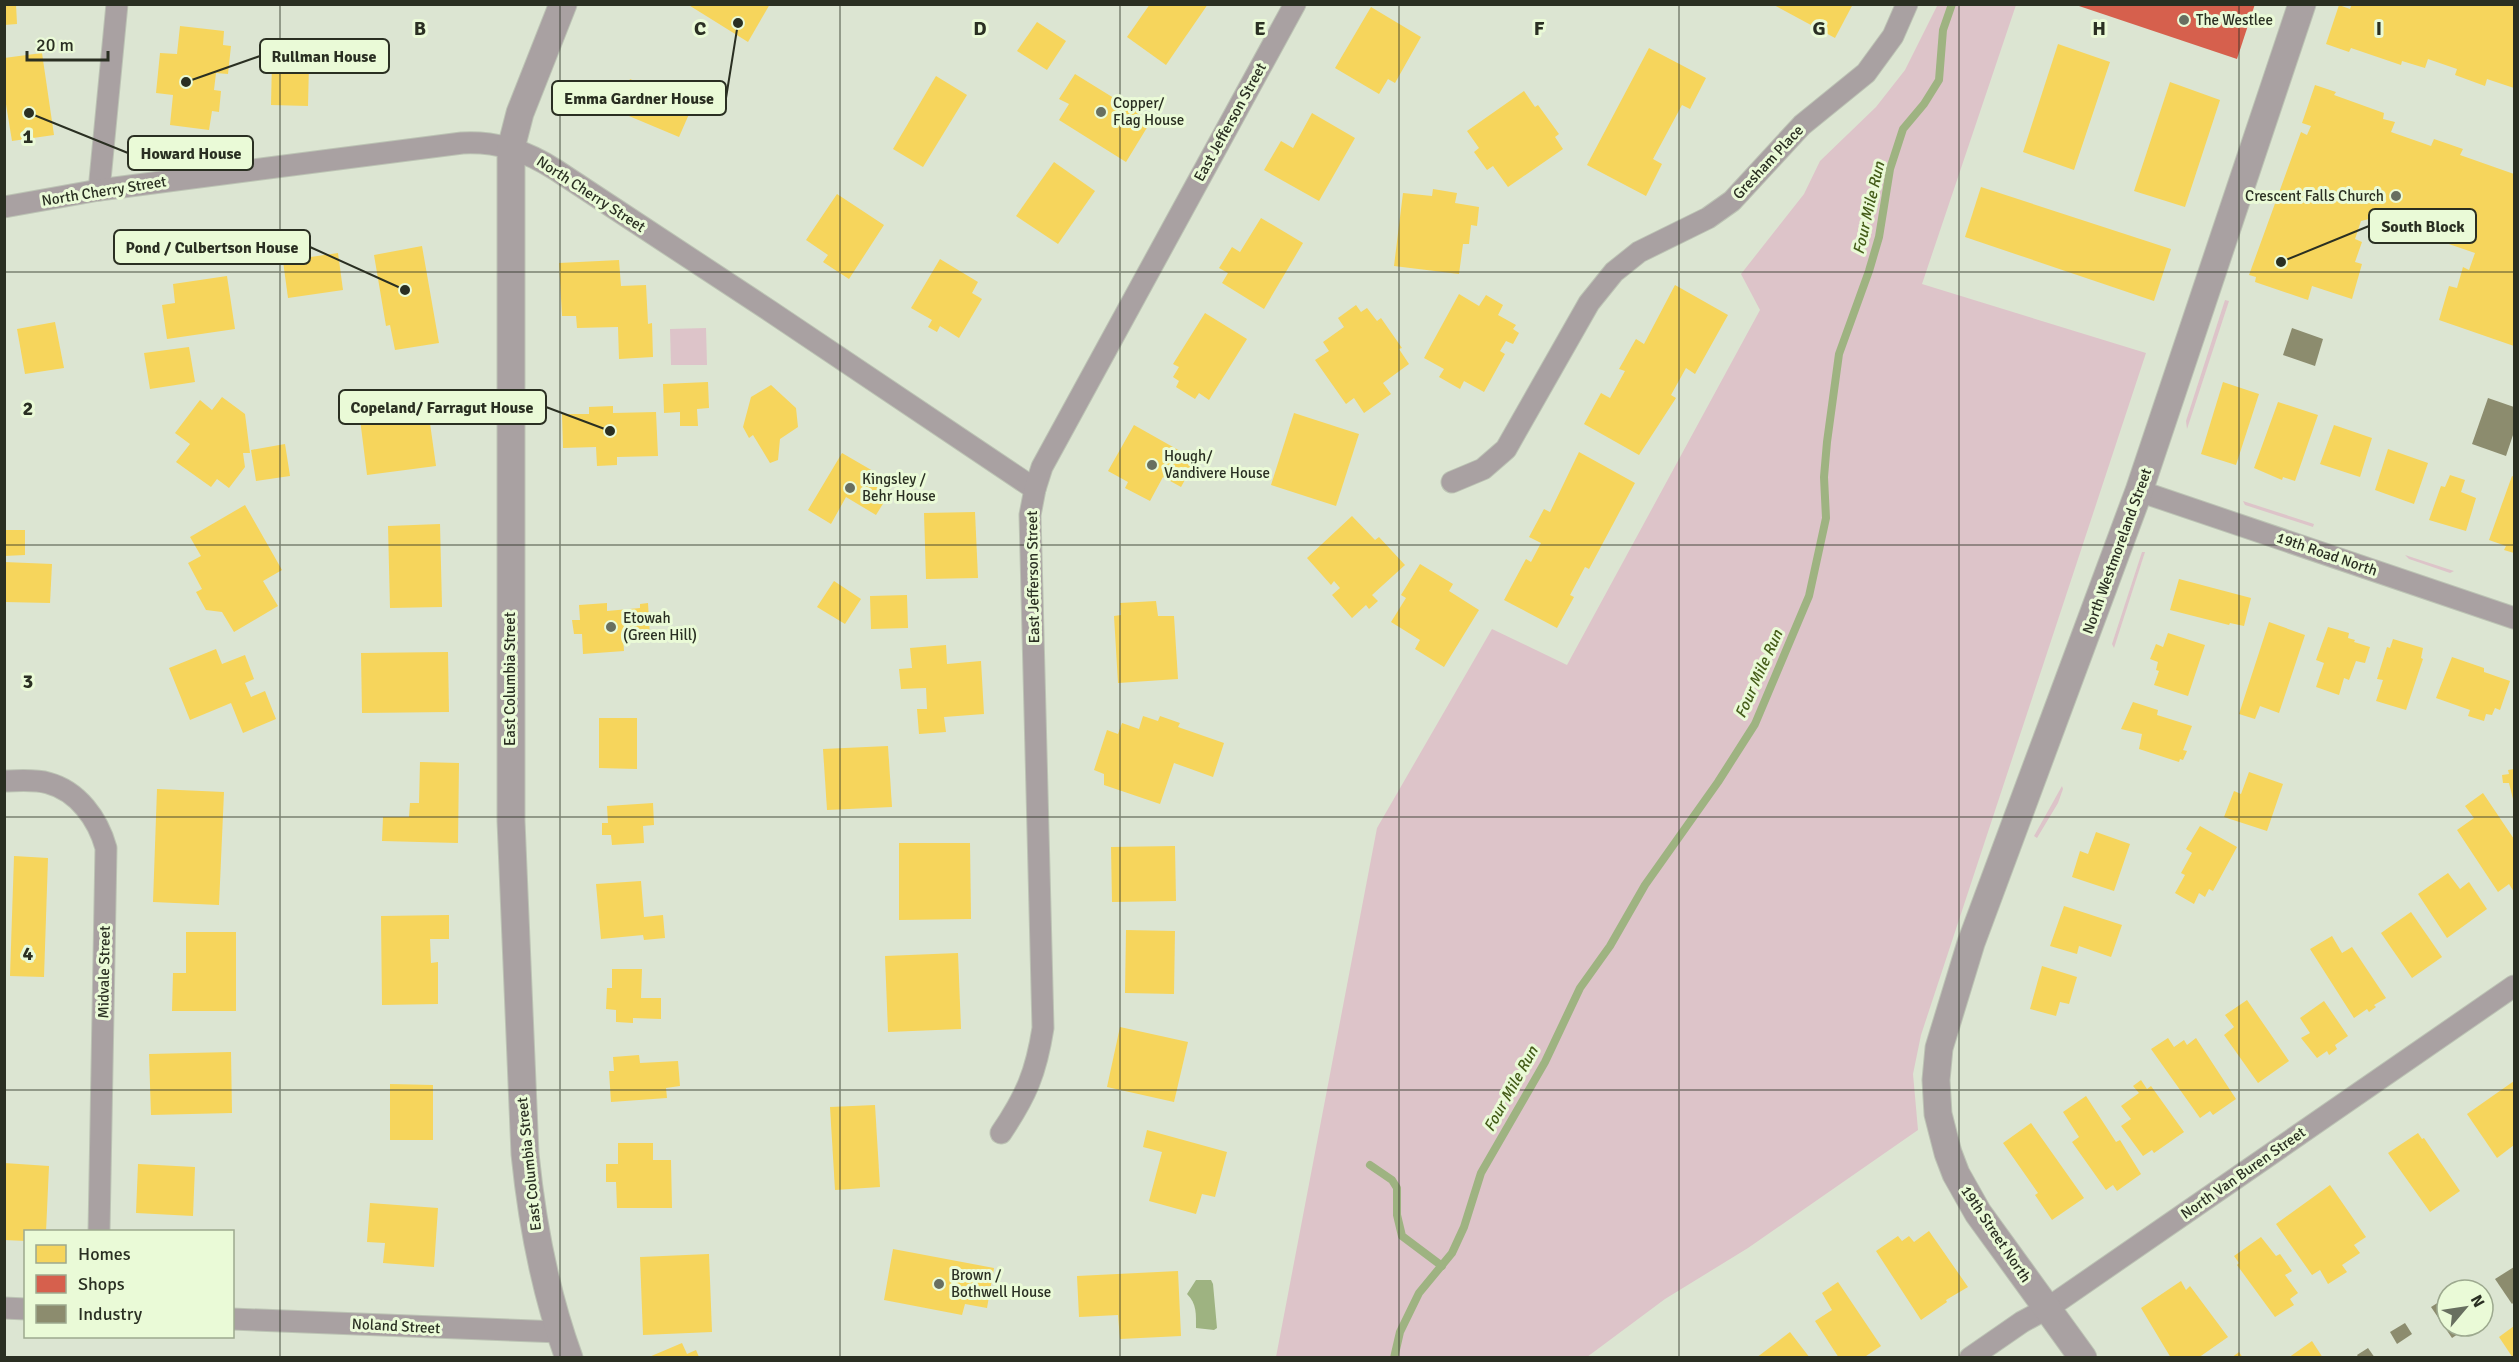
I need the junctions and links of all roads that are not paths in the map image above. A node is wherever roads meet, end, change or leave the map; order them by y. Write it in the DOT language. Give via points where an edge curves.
graph roads {
  1 [pos="117,4"];
  2 [pos="563,4"];
  3 [pos="1295,4"];
  4 [pos="1907,4"];
  5 [pos="2302,4"];
  6 [pos="511,148"];
  7 [pos="99,190"];
  8 [pos="4,207"];
  9 [pos="1452,482"];
  10 [pos="1035,489"];
  11 [pos="2139,491"];
  12 [pos="2514,618"];
  13 [pos="4,781"];
  14 [pos="2514,986"];
  15 [pos="1937,1097"];
  16 [pos="1001,1133"];
  17 [pos="99,1230"];
  18 [pos="4,1308"];
  19 [pos="2048,1308"];
  20 [pos="24,1309"];
  21 [pos="234,1319"];
  22 [pos="560,1332"];
  23 [pos="569,1358"];
  24 [pos="1970,1358"];
  25 [pos="2083,1358"];
  1 -- 7 [label="street"];
  2 -- 6 [label="street, East Columbia Street" via="520,113"];
  3 -- 10 [label="street, East Jefferson Street" via="1047,457"];
  4 -- 9 [label="street, Gresham Place" via="1893,36 1866,73 1802,125 1732,201 1708,218 1639,252 1600,285 1506,449 1483,470"];
  5 -- 11 [label="street, North Westmoreland Street"];
  6 -- 7 [label="street, North Cherry Street" via="494,143 462,143"];
  6 -- 10 [label="street, North Cherry Street" via="556,170"];
  6 -- 22 [label="street, East Columbia Street" via="511,821 515,933 529,1194"];
  7 -- 8 [label="street, North Cherry Street"];
  10 -- 16 [label="street, East Jefferson Street" via="1030,515 1043,1028 1038,1062 1024,1100"];
  11 -- 12 [label="street, 19th Road North"];
  11 -- 15 [label="street, North Westmoreland Street" via="1958,979 1936,1064"];
  13 -- 17 [label="street, Midvale Street" via="46,782 68,793 87,809 106,848"];
  14 -- 19 [label="street, North Van Buren Street"];
  15 -- 19 [label="street, 19th Street North" via="1947,1153 1962,1184 1978,1213"];
  18 -- 20 [label="street"];
  19 -- 24 [label="street, North Van Buren Street"];
  19 -- 25 [label="street, 19th Street North"];
  21 -- 22 [label="street, Noland Street"];
  22 -- 23 [label="street, East Columbia Street"];
}
